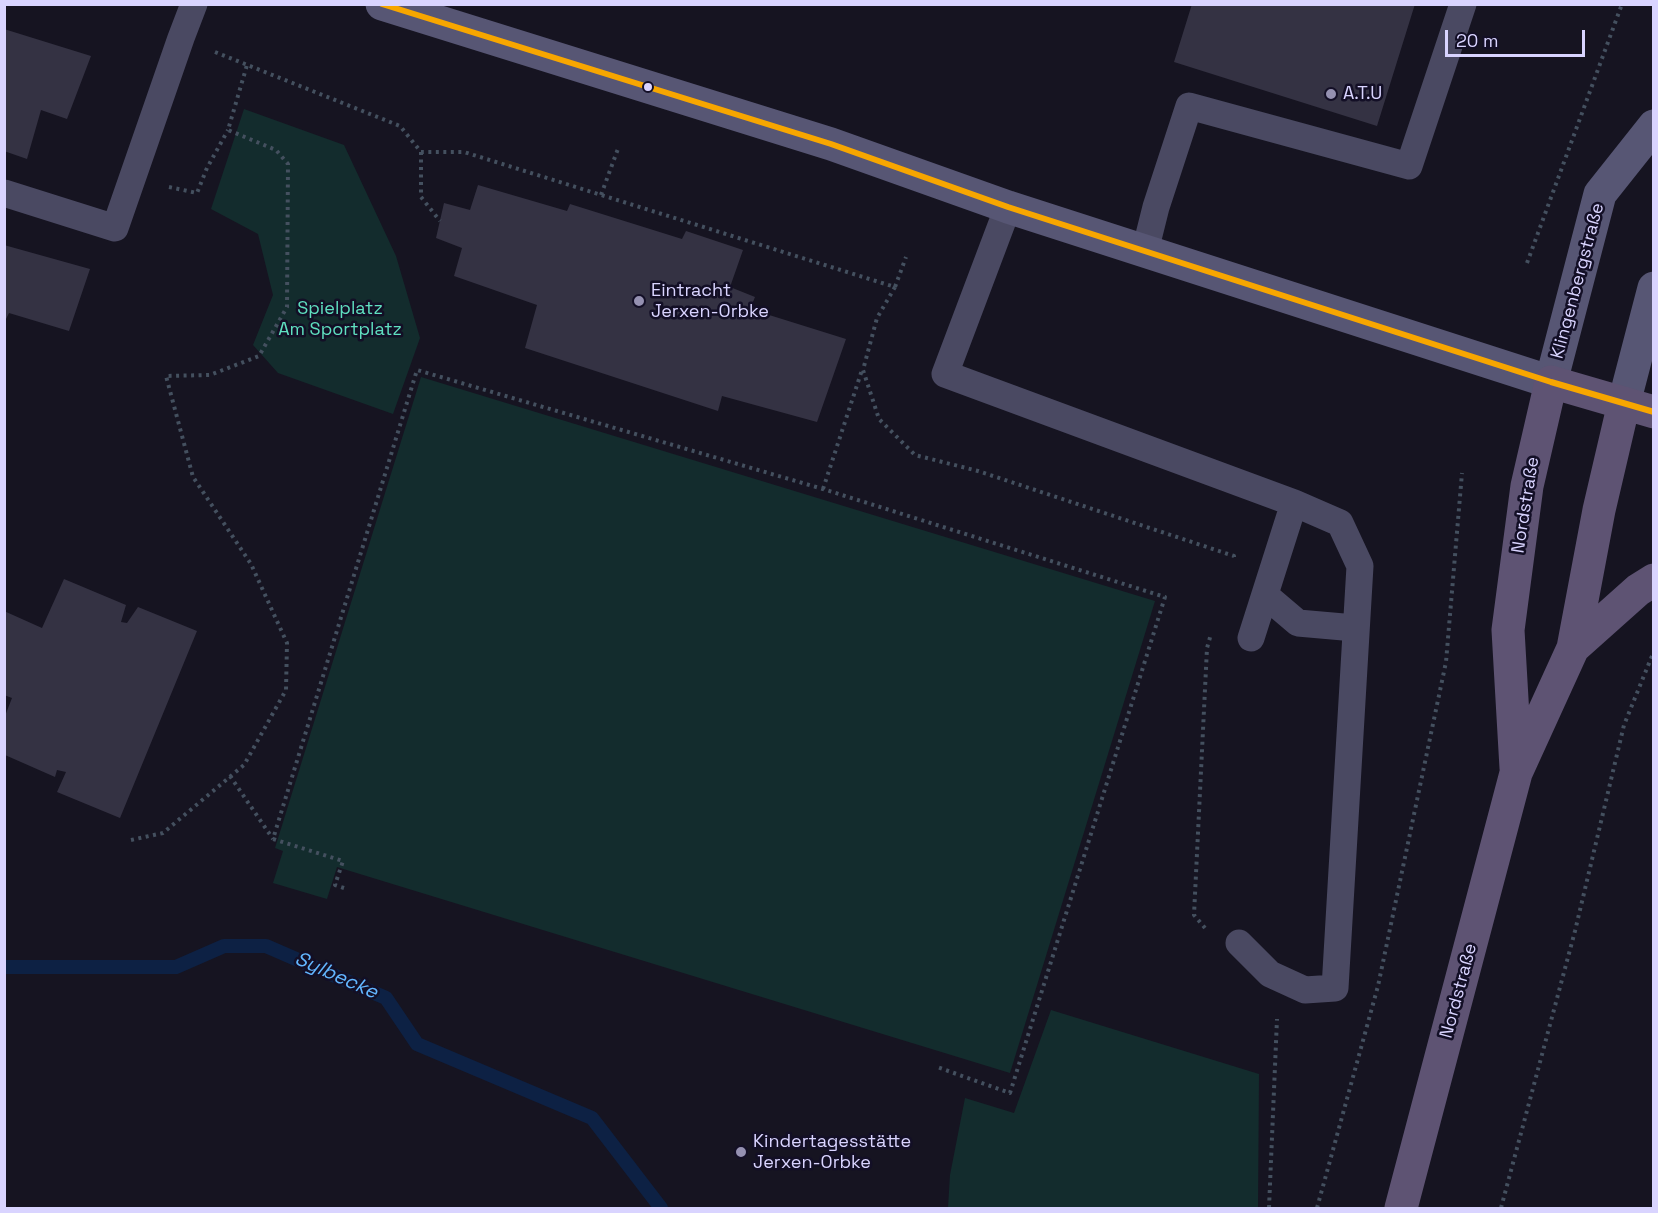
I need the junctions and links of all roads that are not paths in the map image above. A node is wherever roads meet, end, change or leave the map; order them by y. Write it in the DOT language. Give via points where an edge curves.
graph roads {
  1 [pos="194,4"];
  2 [pos="382,4"];
  3 [pos="1463,4"];
  4 [pos="1653,126"];
  5 [pos="4,194"];
  6 [pos="1008,207"];
  7 [pos="1145,251"];
  8 [pos="1653,288"];
  9 [pos="1551,382"];
  10 [pos="1639,407"];
  11 [pos="1294,503"];
  12 [pos="1653,580"];
  13 [pos="1265,595"];
  14 [pos="1355,628"];
  15 [pos="1251,638"];
  16 [pos="1573,648"];
  17 [pos="1516,773"];
  18 [pos="1239,943"];
  19 [pos="1401,1209"];
  1 -- 5 [label="lane" via="115,228"];
  2 -- 6 [label="street" via="831,144"];
  3 -- 7 [label="lane" via="1409,166 1189,106"];
  4 -- 9 [label="street, Klingenbergstraße" via="1600,194"];
  6 -- 7 [label="street"];
  6 -- 11 [label="lane" via="945,374"];
  7 -- 9 [label="street"];
  8 -- 10 [label="street"];
  9 -- 10 [label="main road"];
  9 -- 17 [label="main road, Nordstraße" via="1527,486 1508,630"];
  10 -- 16 [label="main road, Nordstraße" via="1599,510"];
  11 -- 13 [label="lane"];
  11 -- 14 [label="lane" via="1340,523 1360,566"];
  12 -- 16 [label="main road"];
  13 -- 14 [label="lane" via="1298,624"];
  13 -- 15 [label="lane"];
  14 -- 18 [label="lane" via="1335,988 1305,990 1270,974"];
  16 -- 17 [label="main road, Nordstraße"];
  17 -- 19 [label="main road, Nordstraße"];
}
